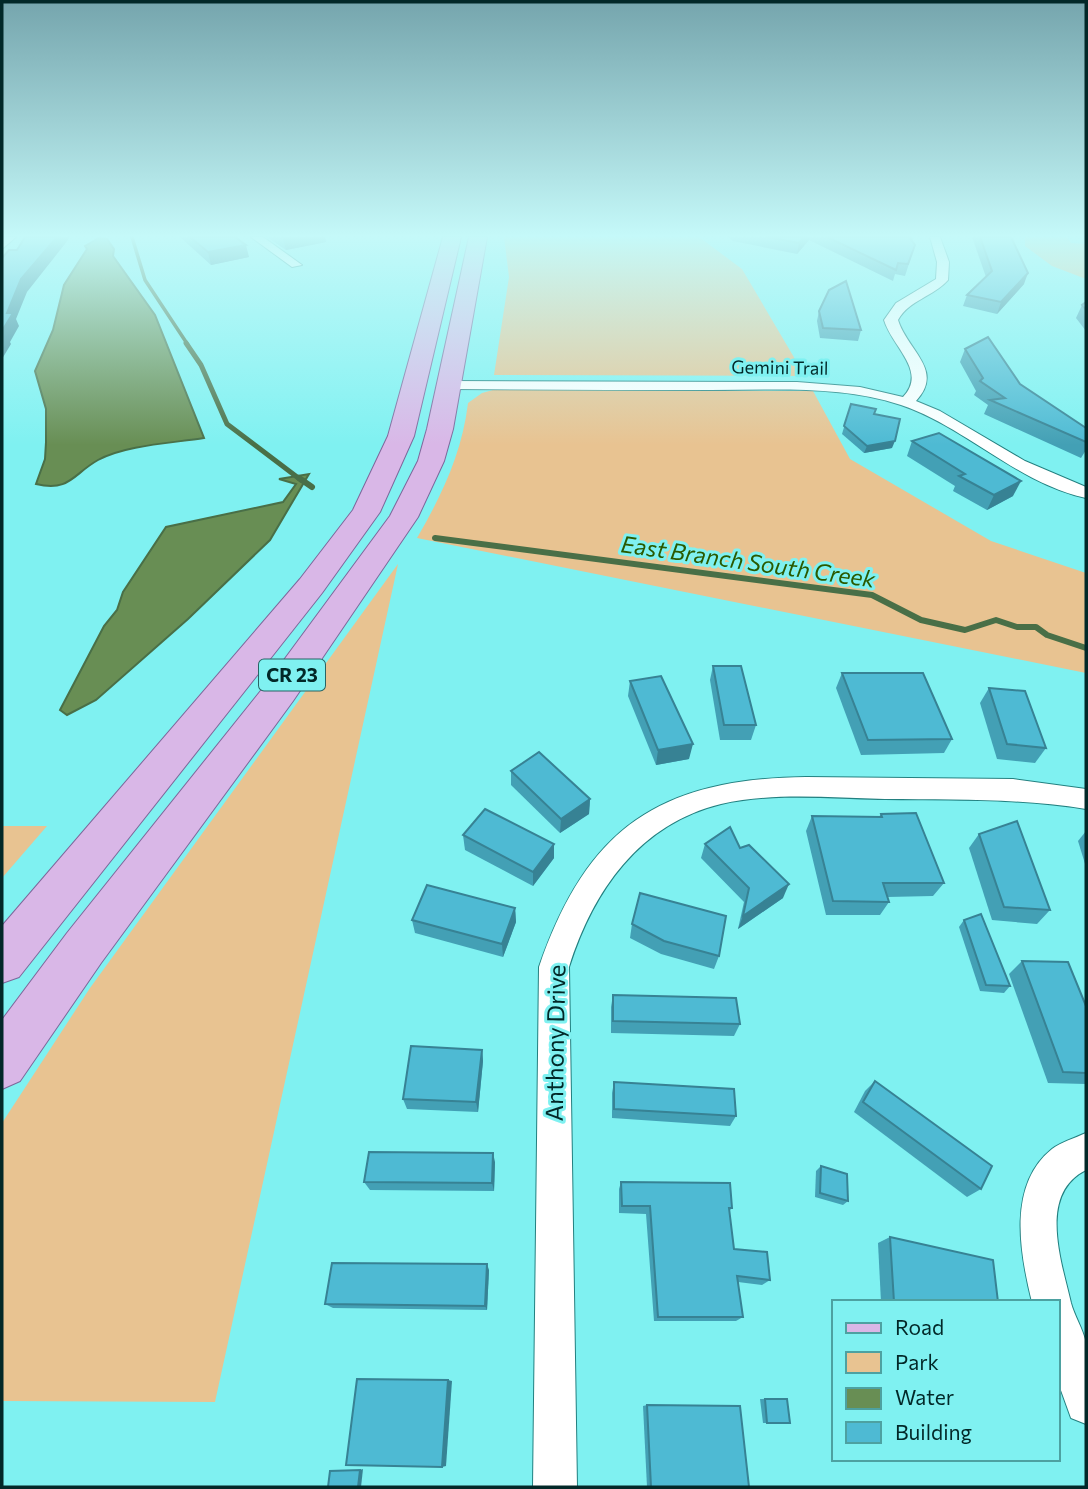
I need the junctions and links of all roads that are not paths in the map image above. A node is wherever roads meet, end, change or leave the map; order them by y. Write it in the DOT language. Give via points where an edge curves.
graph roads {
  1 [pos="434,306"];
  2 [pos="464,306"];
  3 [pos="901,306"];
  4 [pos="449,385"];
  5 [pos="905,402"];
  6 [pos="1086,493"];
  7 [pos="1086,799"];
  8 [pos="2,961"];
  9 [pos="2,1063"];
  10 [pos="1086,1151"];
  11 [pos="1052,1300"];
  12 [pos="1060,1326"];
  13 [pos="1086,1403"];
  14 [pos="555,1487"];
  1 -- 8 [label="main road, CR 23" via="401,436 366,512"];
  2 -- 4 [label="main road, CR 23"];
  3 -- 5 [label="street" via="891,320 898,340 921,374 916,392"];
  4 -- 5 [label="street, Gemini Trail" via="815,387"];
  4 -- 9 [label="main road, CR 23" via="431,461 391,538"];
  5 -- 6 [label="street, Gemini Trail" via="948,420 1019,466"];
  7 -- 14 [label="street, Anthony Drive" via="1000,789 722,794 679,808 634,835 605,862 581,896 554,967"];
  10 -- 11 [label="street" via="1059,1166 1040,1202 1037,1230"];
  12 -- 13 [label="street"];
}
